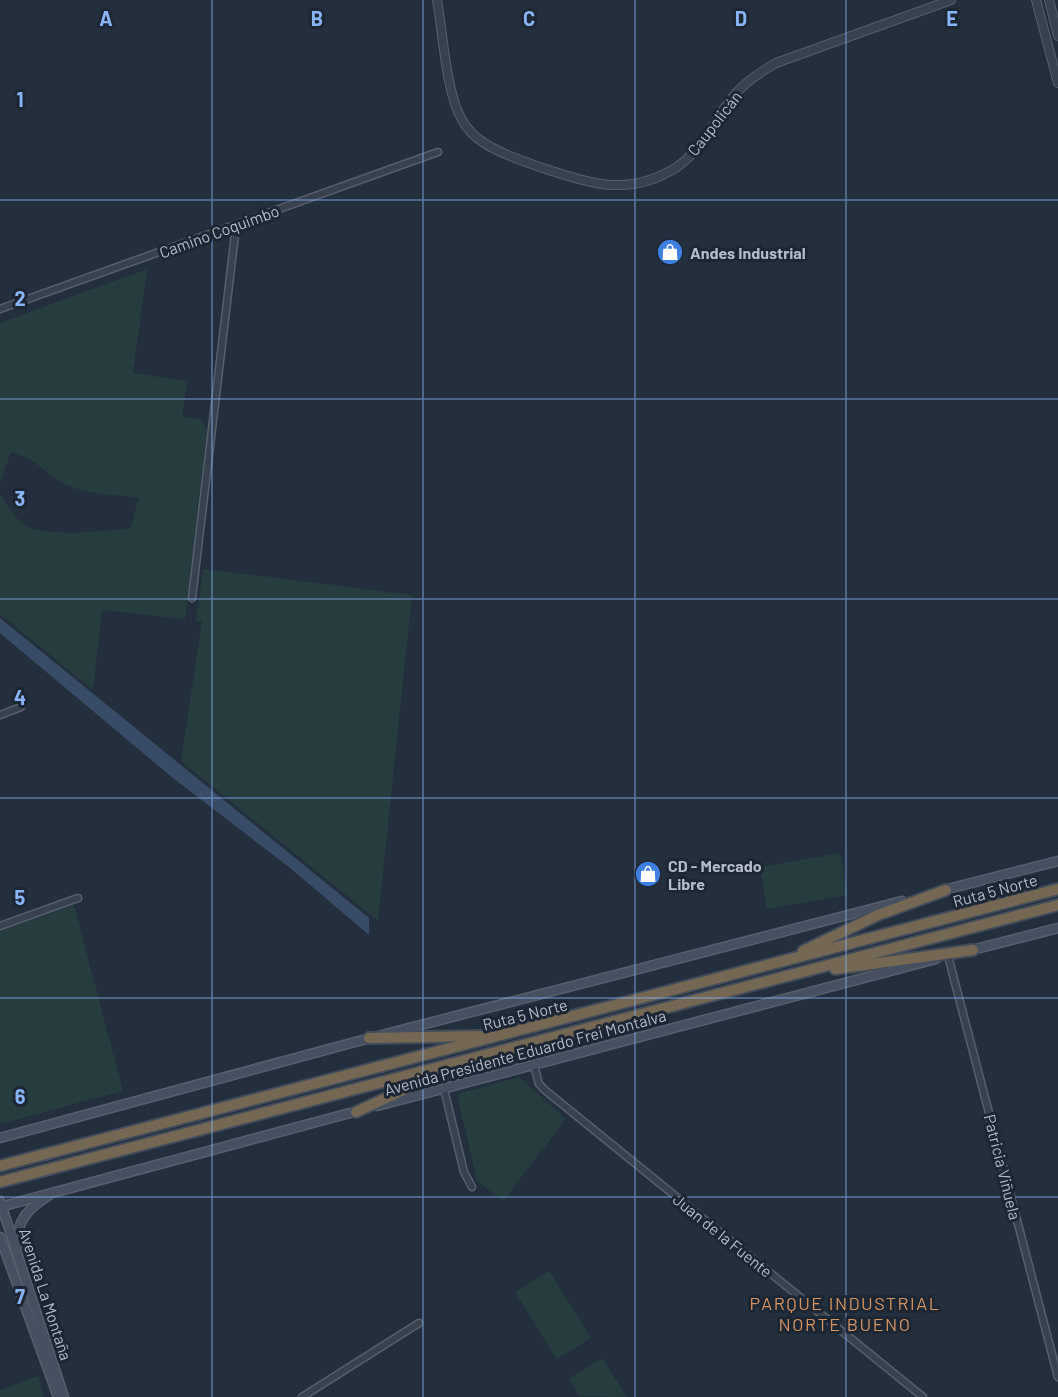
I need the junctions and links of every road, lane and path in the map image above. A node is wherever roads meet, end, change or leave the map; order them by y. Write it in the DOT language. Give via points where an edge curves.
graph roads {
  1 [pos="438,0"];
  2 [pos="951,0"];
  3 [pos="1036,0"];
  4 [pos="1049,0"];
  5 [pos="1058,36"];
  6 [pos="1058,82"];
  7 [pos="438,152"];
  8 [pos="236,226"];
  9 [pos="0,309"];
  10 [pos="192,598"];
  11 [pos="21,707"];
  12 [pos="0,715"];
  13 [pos="1058,861"];
  14 [pos="1058,889"];
  15 [pos="946,890"];
  16 [pos="78,898"];
  17 [pos="1058,905"];
  18 [pos="0,926"];
  19 [pos="1058,928"];
  20 [pos="973,950"];
  21 [pos="948,956"];
  22 [pos="775,963"];
  23 [pos="796,974"];
  24 [pos="504,1034"];
  25 [pos="369,1038"];
  26 [pos="461,1062"];
  27 [pos="534,1065"];
  28 [pos="444,1089"];
  29 [pos="356,1112"];
  30 [pos="0,1138"];
  31 [pos="3,1165"];
  32 [pos="0,1182"];
  33 [pos="472,1186"];
  34 [pos="53,1192"];
  35 [pos="1,1204"];
  36 [pos="0,1237"];
  37 [pos="21,1264"];
  38 [pos="419,1323"];
  39 [pos="1058,1377"];
  40 [pos="57,1397"];
  41 [pos="64,1397"];
  42 [pos="302,1397"];
  43 [pos="923,1397"];
  1 -- 2 [label="street, Caupolicán" via="454,99 461,119 472,133 498,150 582,180 615,185 650,180 684,162 739,90 776,63"];
  3 -- 6 [label="street"];
  4 -- 5 [label="street"];
  7 -- 8 [label="street, Camino Coquimbo"];
  8 -- 9 [label="street, Camino Coquimbo"];
  8 -- 10 [label="street"];
  11 -- 12 [label="street"];
  13 -- 15 [label="main road"];
  14 -- 22 [label="highway, Ruta 5 Norte"];
  15 -- 22 [label="highway"];
  15 -- 25 [label="main road"];
  16 -- 18 [label="street"];
  17 -- 23 [label="highway, Ruta 5 Norte"];
  19 -- 20 [label="main road, Avenida Presidente Eduardo Frei Montalva"];
  20 -- 21 [label="main road, Avenida Presidente Eduardo Frei Montalva"];
  20 -- 23 [label="highway"];
  21 -- 27 [label="main road, Avenida Presidente Eduardo Frei Montalva"];
  21 -- 39 [label="street, Patricia Viñuela"];
  22 -- 24 [label="highway, Ruta 5 Norte"];
  23 -- 26 [label="highway, Ruta 5 Norte"];
  24 -- 25 [label="highway"];
  24 -- 31 [label="highway, Ruta 5 Norte"];
  25 -- 30 [label="main road"];
  26 -- 29 [label="highway"];
  26 -- 32 [label="highway, Ruta 5 Norte"];
  27 -- 28 [label="main road, Avenida Presidente Eduardo Frei Montalva"];
  27 -- 43 [label="street, Juan de la Fuente" via="539,1084 546,1091"];
  28 -- 29 [label="main road, Avenida Presidente Eduardo Frei Montalva"];
  28 -- 33 [label="street" via="462,1166"];
  29 -- 34 [label="main road, Avenida Presidente Eduardo Frei Montalva"];
  34 -- 35 [label="main road, Avenida Presidente Eduardo Frei Montalva"];
  34 -- 37 [label="main road" via="27,1211 20,1223"];
  35 -- 37 [label="main road, Avenida La Montaña"];
  36 -- 40 [label="main road, Avenida La Montaña"];
  37 -- 41 [label="main road, Avenida La Montaña"];
  38 -- 42 [label="street"];
}
